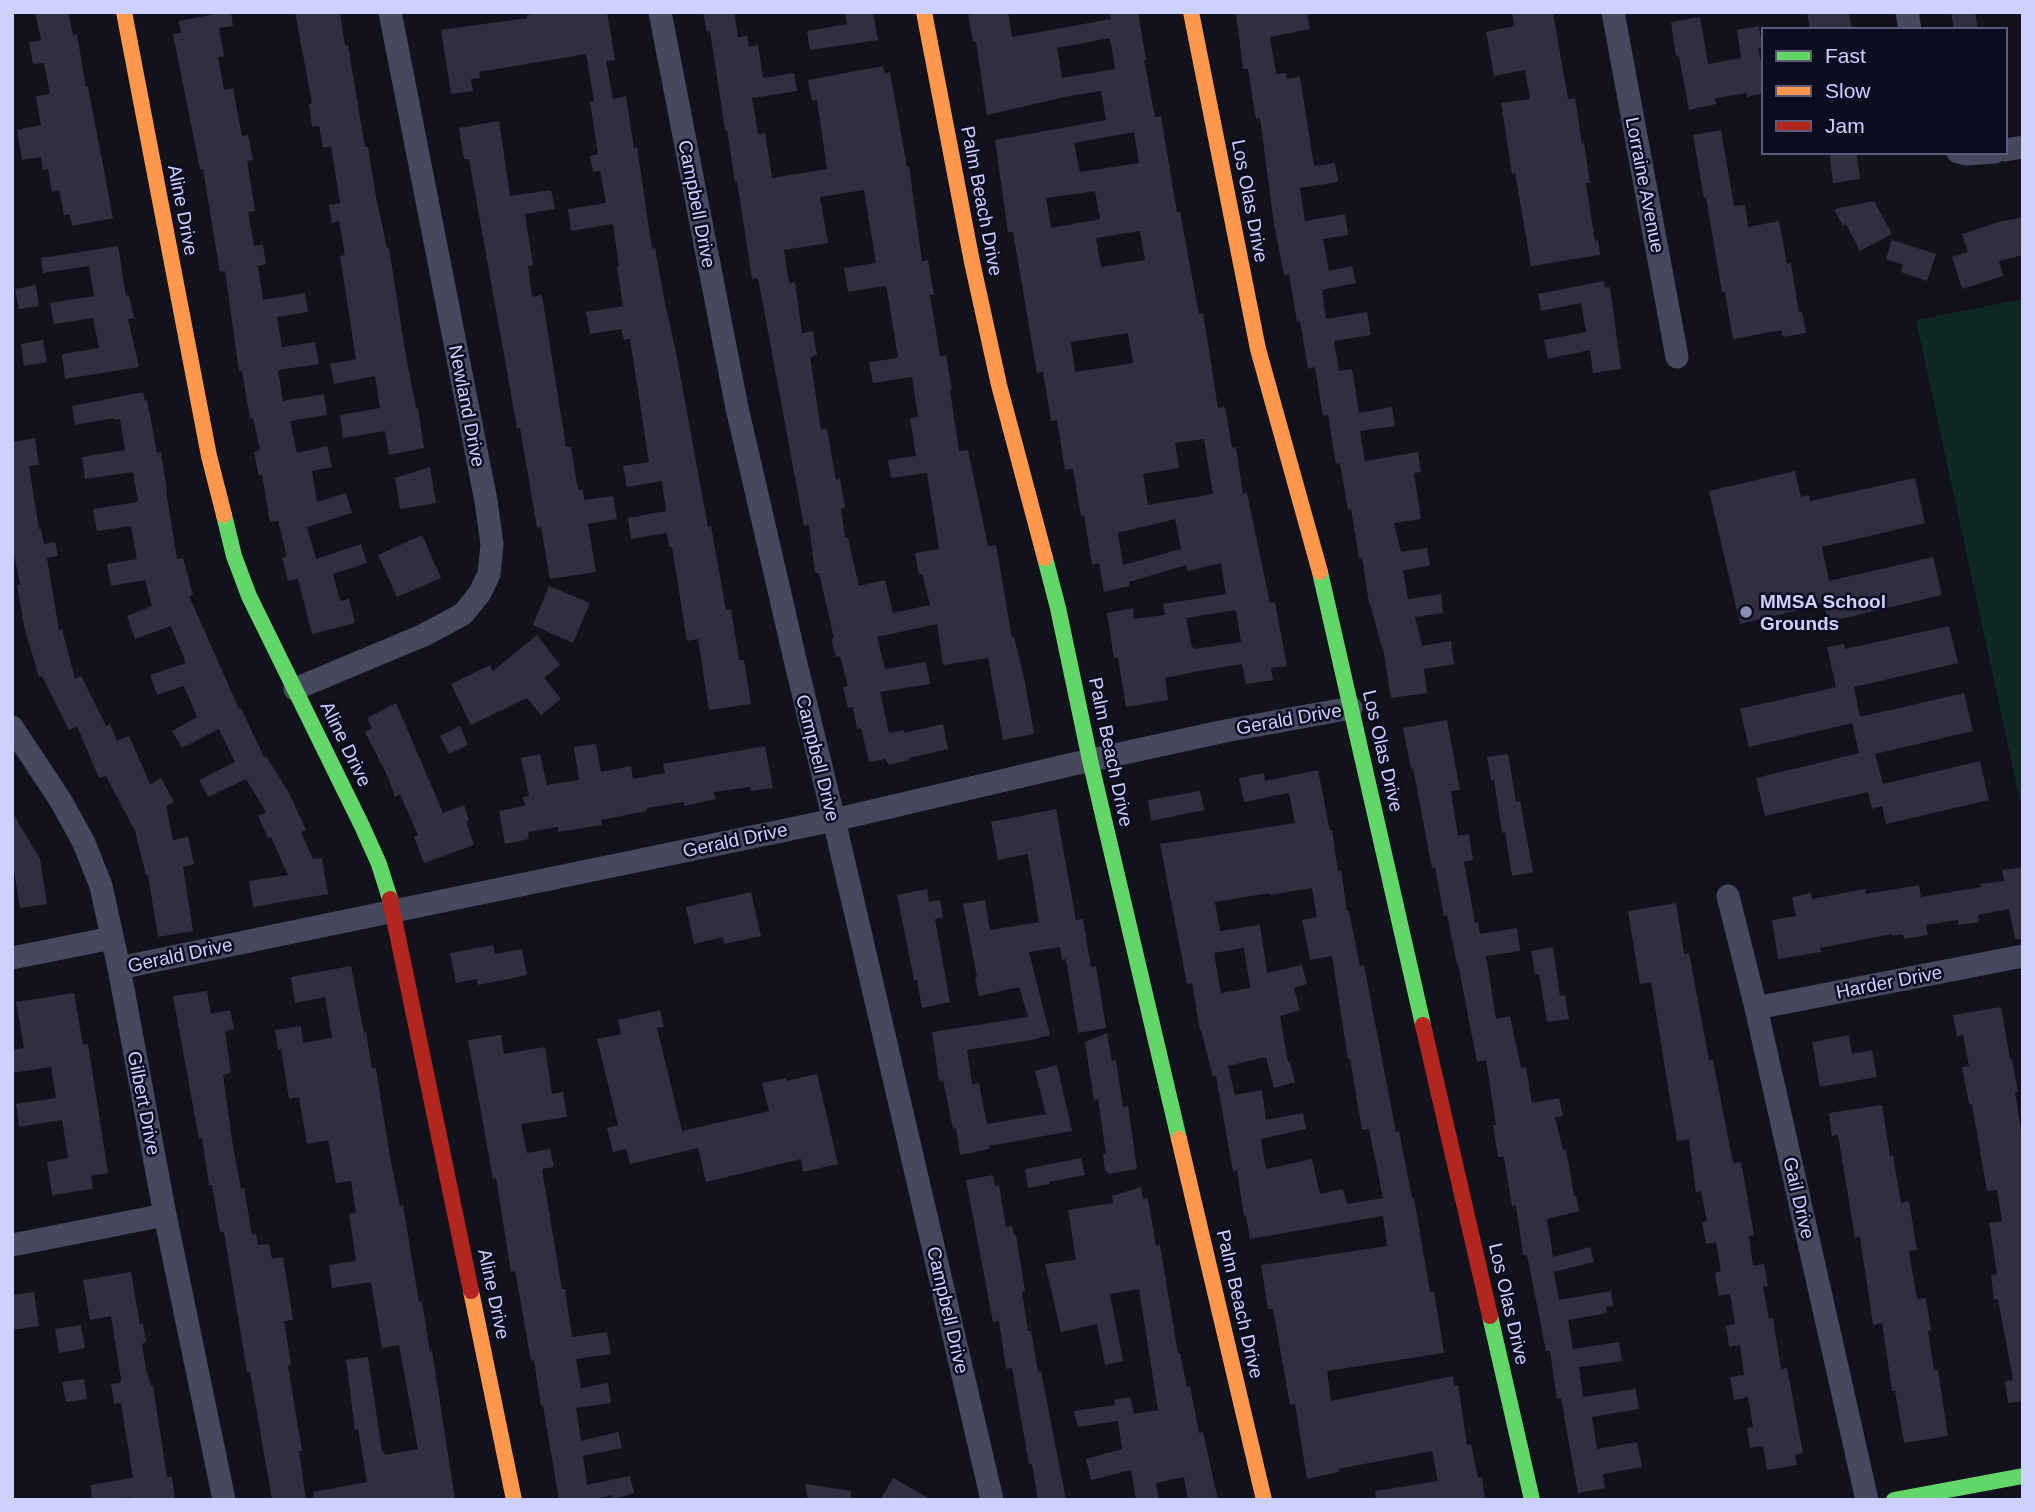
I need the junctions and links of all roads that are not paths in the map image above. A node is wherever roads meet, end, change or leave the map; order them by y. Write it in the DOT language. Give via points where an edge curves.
graph roads {
  1 [pos="124,12"];
  2 [pos="390,12"];
  3 [pos="660,12"];
  4 [pos="924,12"];
  5 [pos="1191,12"];
  6 [pos="1613,12"];
  7 [pos="1677,357"];
  8 [pos="295,689"];
  9 [pos="1351,708"];
  10 [pos="12,727"];
  11 [pos="1090,760"];
  12 [pos="834,820"];
  13 [pos="1728,896"];
  14 [pos="394,911"];
  15 [pos="112,938"];
  16 [pos="2023,956"];
  17 [pos="12,958"];
  18 [pos="119,968"];
  19 [pos="1756,1009"];
  20 [pos="165,1215"];
  21 [pos="12,1245"];
  22 [pos="2023,1476"];
  23 [pos="224,1500"];
  24 [pos="514,1500"];
  25 [pos="992,1500"];
  26 [pos="1264,1500"];
  27 [pos="1532,1500"];
  28 [pos="1867,1500"];
  29 [pos="1894,1500"];
  1 -- 8 [label="street, Aline Drive" via="209,456 234,556"];
  2 -- 8 [label="street, Newland Drive" via="486,500 492,544 489,575 463,614"];
  3 -- 12 [label="street, Campbell Drive" via="737,408"];
  4 -- 11 [label="street, Palm Beach Drive" via="999,385 1058,608"];
  5 -- 9 [label="street, Los Olas Drive" via="1258,349 1320,573"];
  6 -- 7 [label="street, Lorraine Avenue"];
  8 -- 14 [label="street, Aline Drive" via="379,864"];
  9 -- 11 [label="street, Gerald Drive"];
  9 -- 27 [label="street, Los Olas Drive"];
  10 -- 15 [label="street, Gilbert Drive" via="84,843 101,886"];
  11 -- 12 [label="street, Gerald Drive"];
  11 -- 26 [label="street, Palm Beach Drive"];
  12 -- 14 [label="street, Gerald Drive"];
  12 -- 25 [label="street, Campbell Drive"];
  13 -- 19 [label="street, Gail Drive"];
  14 -- 18 [label="street, Gerald Drive"];
  14 -- 24 [label="street, Aline Drive"];
  15 -- 17 [label="street, Gerald Drive"];
  15 -- 18 [label="street, Gilbert Drive"];
  16 -- 19 [label="street, Harder Drive"];
  18 -- 20 [label="street, Gilbert Drive"];
  19 -- 28 [label="street, Gail Drive"];
  20 -- 21 [label="street"];
  20 -- 23 [label="street, Gilbert Drive"];
  22 -- 29 [label="street"];
}
